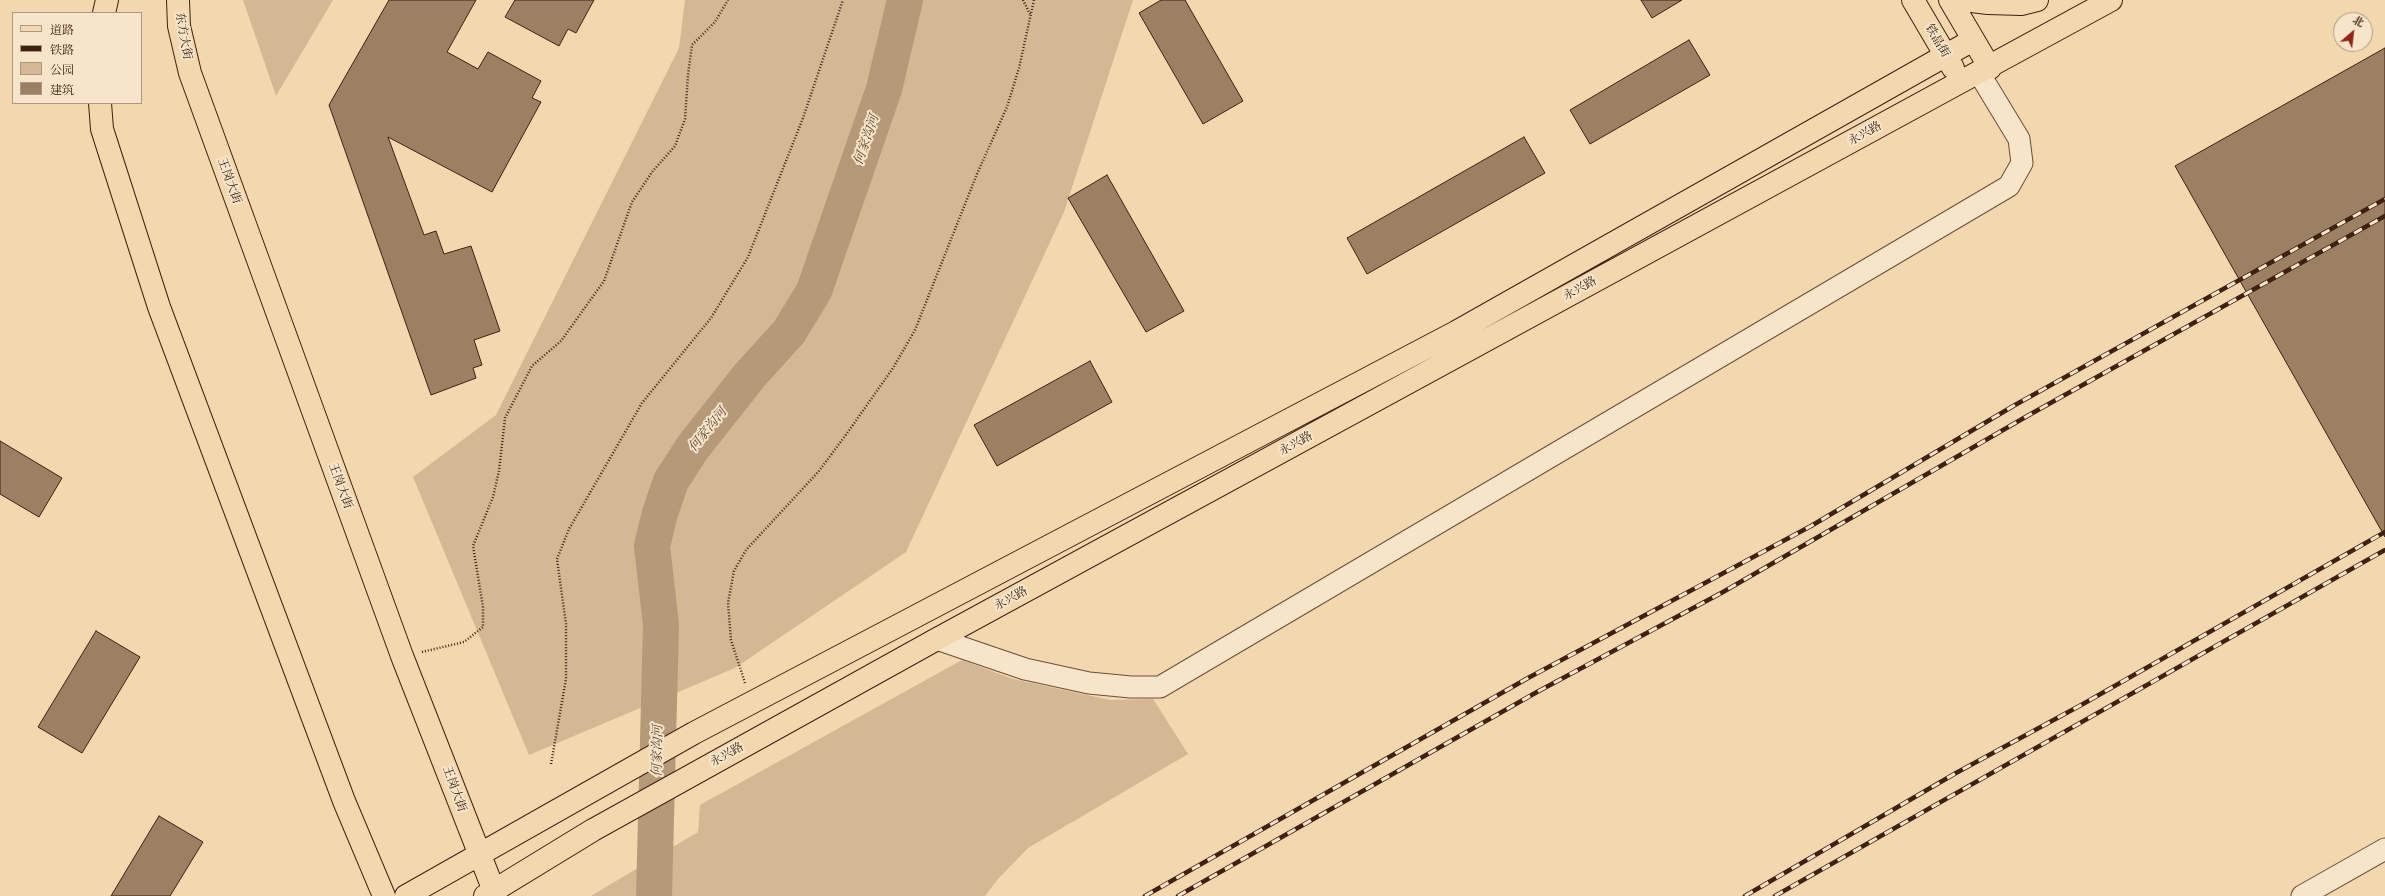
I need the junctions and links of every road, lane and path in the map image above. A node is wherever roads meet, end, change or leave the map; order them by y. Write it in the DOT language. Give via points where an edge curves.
graph roads {
  1 [pos="107,0"];
  2 [pos="178,0"];
  3 [pos="728,0"];
  4 [pos="843,0"];
  5 [pos="1023,0"];
  6 [pos="1034,0"];
  7 [pos="1913,0"];
  8 [pos="1950,0"];
  9 [pos="1964,0"];
  10 [pos="2037,0"];
  11 [pos="2111,0"];
  12 [pos="104,12"];
  13 [pos="1030,14"];
  14 [pos="1973,40"];
  15 [pos="1946,55"];
  16 [pos="190,73"];
  17 [pos="1977,74"];
  18 [pos="100,104"];
  19 [pos="937,639"];
  20 [pos="402,656"];
  21 [pos="746,686"];
  22 [pos="551,764"];
  23 [pos="2385,849"];
  24 [pos="478,854"];
  25 [pos="492,894"];
  26 [pos="384,896"];
  27 [pos="406,896"];
  28 [pos="2302,896"];
  1 -- 12 [label="main road"];
  2 -- 16 [label="main road, 东方大街" via="179,26"];
  3 -- 20 [label="path" via="714,22 692,45 685,119 675,146 652,172 632,202 604,282 561,340 532,366 505,418 499,471 493,497 473,546 483,607 483,627 464,642"];
  4 -- 22 [label="path" via="803,118 748,257 711,318 642,403 569,529 557,559 566,624 566,679"];
  5 -- 13 [label="path"];
  6 -- 13 [label="path"];
  7 -- 15 [label="main road, 铁晶街"];
  8 -- 14 [label="main road"];
  9 -- 10 [label="main road" via="2021,4"];
  11 -- 17 [label="main road, 永兴路"];
  13 -- 21 [label="path" via="1019,68 1007,107 977,174 915,330 893,368 840,444 819,471 746,550 734,571 728,603 731,640"];
  14 -- 15 [label="main road, 永兴路"];
  14 -- 17 [label="main road"];
  15 -- 17 [label="main road, 铁晶街"];
  15 -- 24 [label="main road, 永兴路" via="1456,332 694,733"];
  16 -- 20 [label="main road, 王岗大街"];
  17 -- 19 [label="main road, 永兴路"];
  17 -- 19 [label="lane" via="2019,139 2022,163 2009,186 1160,687 1089,683 1025,669"];
  18 -- 26 [label="main road" via="102,129 159,307 344,801"];
  19 -- 25 [label="main road, 永兴路" via="593,830"];
  20 -- 24 [label="main road, 王岗大街"];
  23 -- 28 [label="lane"];
  24 -- 25 [label="main road, 王岗大街"];
  24 -- 27 [label="main road, 永兴路"];
}
